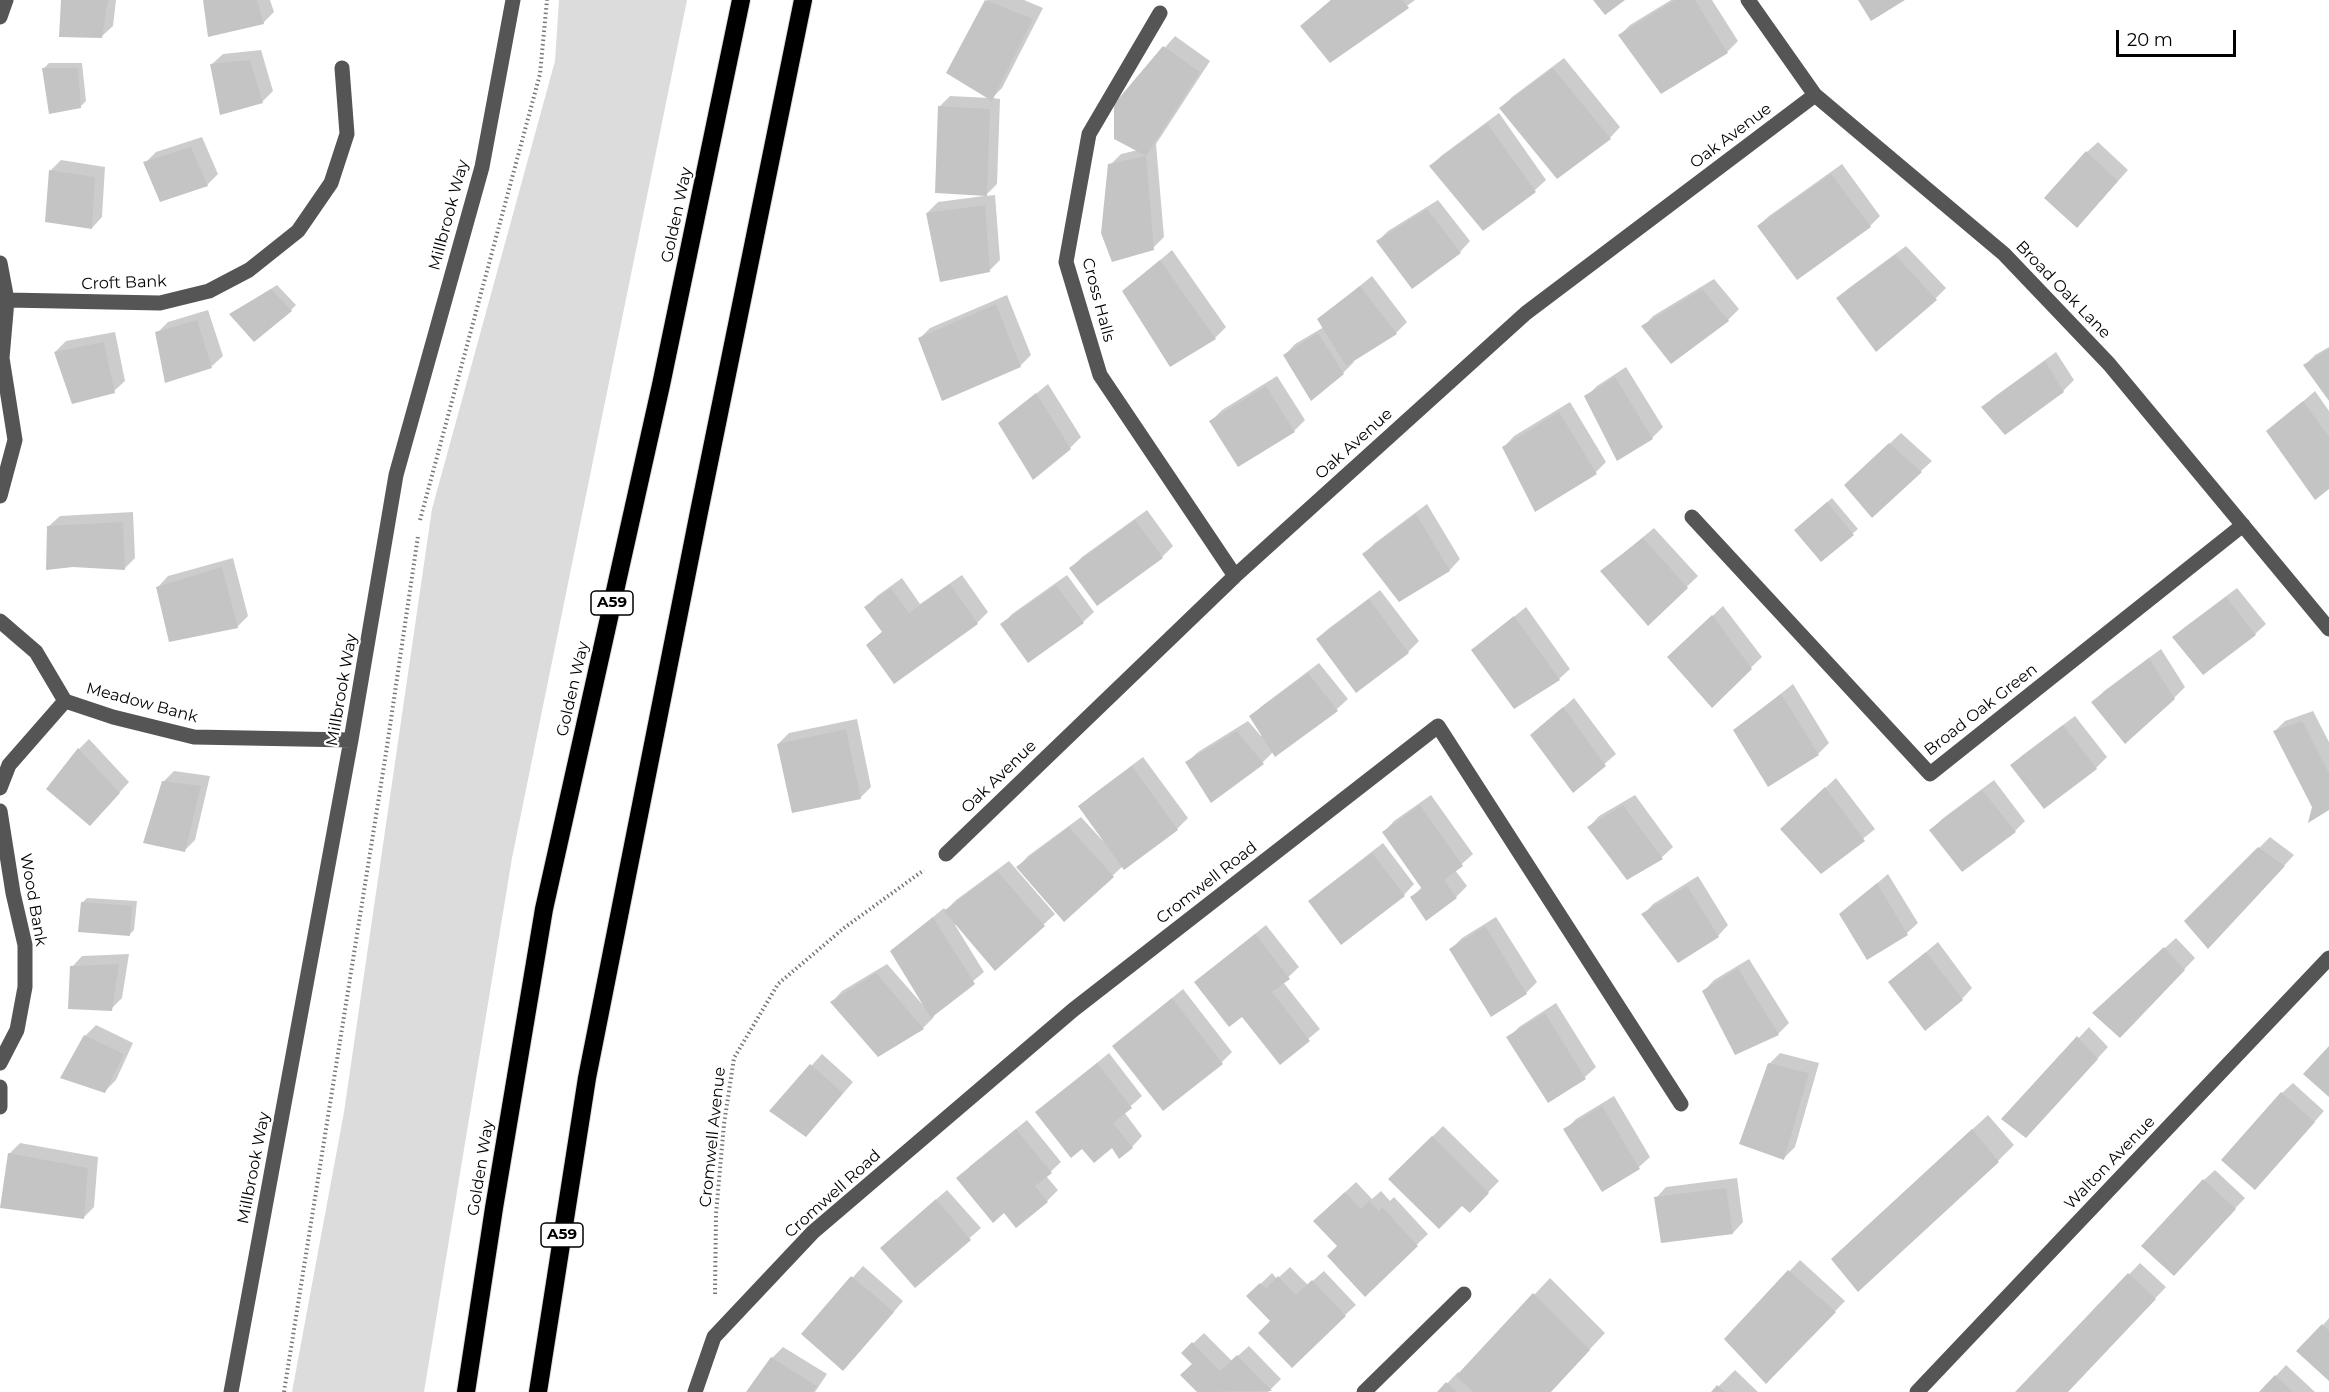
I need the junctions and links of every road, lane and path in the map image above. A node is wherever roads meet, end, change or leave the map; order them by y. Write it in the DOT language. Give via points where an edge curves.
graph roads {
  1 [pos="6,0"];
  2 [pos="513,0"];
  3 [pos="547,0"];
  4 [pos="741,0"];
  5 [pos="803,0"];
  6 [pos="1748,0"];
  7 [pos="1160,13"];
  8 [pos="0,17"];
  9 [pos="342,68"];
  10 [pos="1815,95"];
  11 [pos="0,263"];
  12 [pos="7,300"];
  13 [pos="0,496"];
  14 [pos="1692,517"];
  15 [pos="2243,525"];
  16 [pos="1235,576"];
  17 [pos="0,621"];
  18 [pos="2329,628"];
  19 [pos="65,701"];
  20 [pos="351,740"];
  21 [pos="0,788"];
  22 [pos="0,811"];
  23 [pos="946,854"];
  24 [pos="2329,958"];
  25 [pos="0,1063"];
  26 [pos="0,1087"];
  27 [pos="1682,1104"];
  28 [pos="0,1107"];
  29 [pos="1464,1294"];
  30 [pos="714,1337"];
  31 [pos="231,1392"];
  32 [pos="284,1392"];
  33 [pos="466,1392"];
  34 [pos="538,1392"];
  35 [pos="695,1392"];
  36 [pos="1364,1392"];
  37 [pos="1917,1392"];
  1 -- 8 [label="street"];
  2 -- 20 [label="street, Millbrook Way" via="482,168 396,475"];
  3 -- 32 [label="path" via="540,74 420,520"];
  4 -- 33 [label="highway, Golden Way / A59" via="661,385 544,909"];
  5 -- 34 [label="highway, A59" via="587,1078"];
  6 -- 10 [label="street, Broad Oak Lane"];
  7 -- 16 [label="street, Cross Halls" via="1089,134 1066,262 1100,375"];
  9 -- 12 [label="street, Croft Bank" via="347,134 331,183 298,231 249,270 209,291 160,303"];
  10 -- 15 [label="street, Broad Oak Lane" via="2004,254 2109,364"];
  10 -- 16 [label="street, Oak Avenue" via="1526,313"];
  11 -- 12 [label="street"];
  12 -- 13 [label="street" via="2,358 15,440"];
  14 -- 15 [label="street, Broad Oak Green" via="1930,774"];
  15 -- 18 [label="street, Broad Oak Lane"];
  16 -- 23 [label="street, Oak Avenue"];
  17 -- 19 [label="street, Meadow Bank" via="36,652"];
  19 -- 20 [label="street, Meadow Bank" via="194,737"];
  19 -- 21 [label="street" via="9,765"];
  20 -- 31 [label="street, Millbrook Way"];
  22 -- 25 [label="street, Wood Bank" via="25,945 25,987 17,1030"];
  23 -- 30 [label="path, Cromwell Avenue" via="844,928 778,984 734,1058 716,1214"];
  24 -- 37 [label="street, Walton Avenue"];
  26 -- 28 [label="street"];
  27 -- 30 [label="street, Cromwell Road" via="1438,726 1073,1010 813,1232"];
  29 -- 36 [label="street"];
  30 -- 35 [label="street, Cromwell Road"];
}
